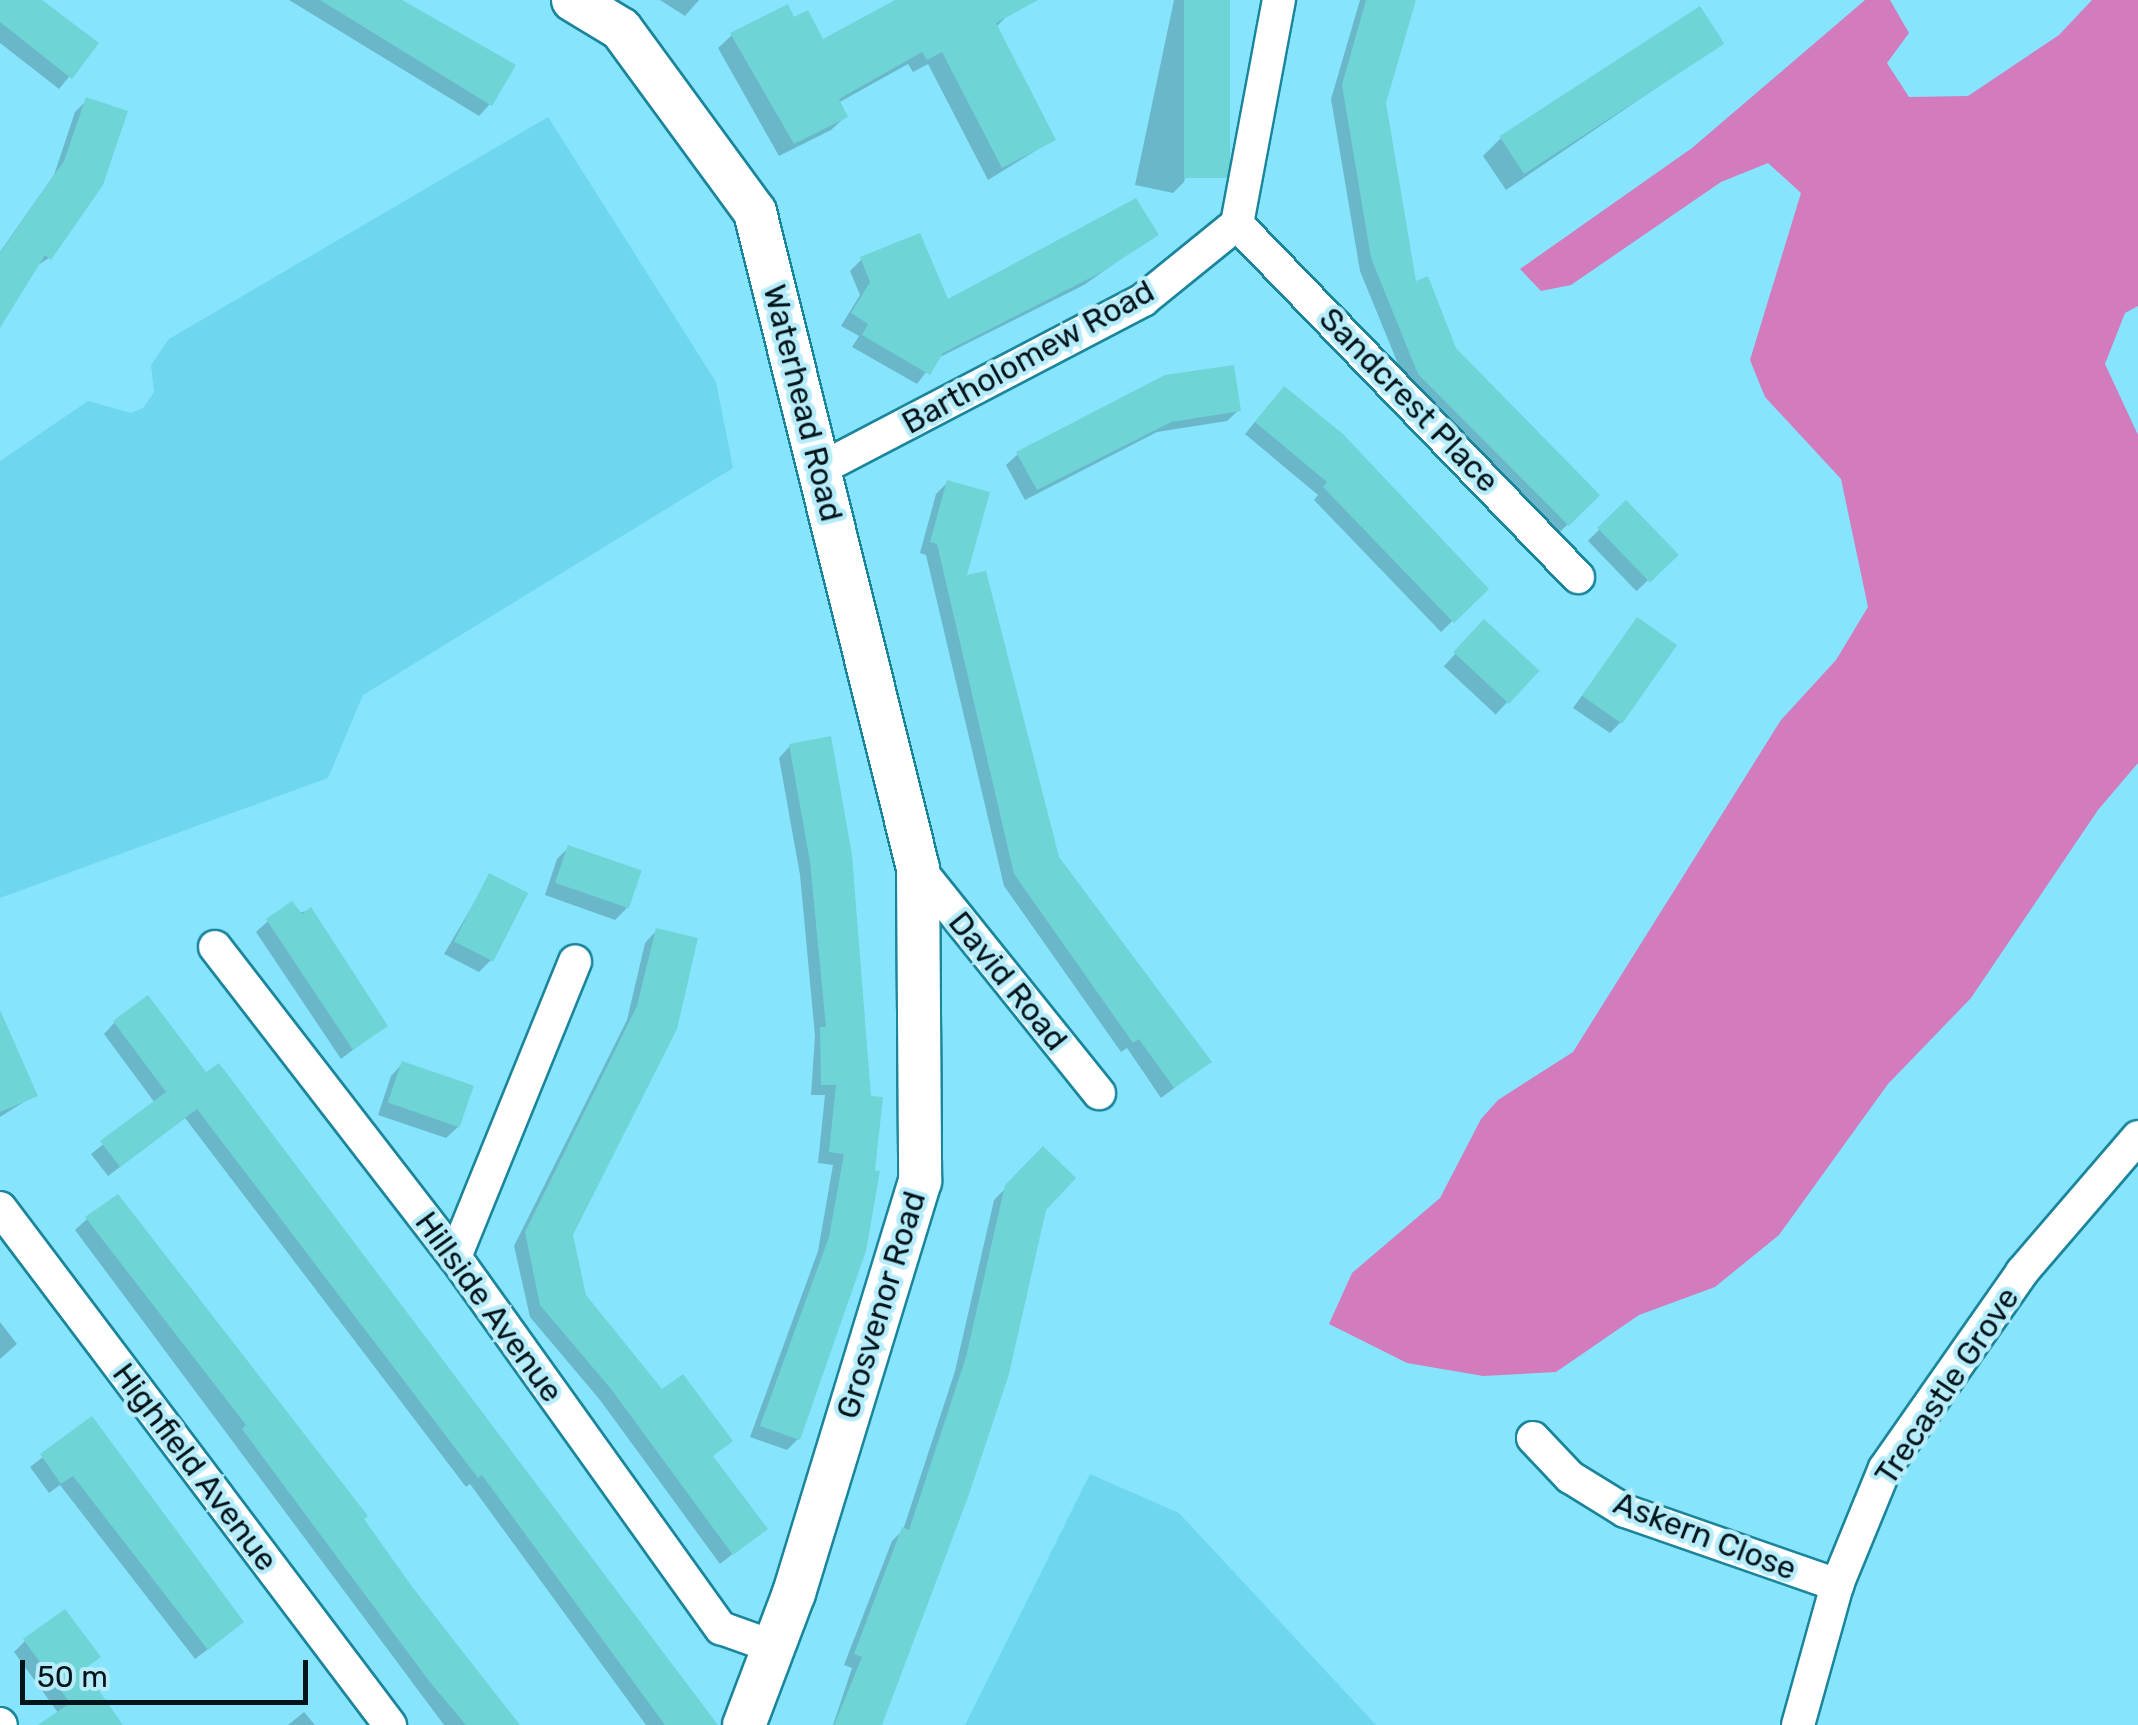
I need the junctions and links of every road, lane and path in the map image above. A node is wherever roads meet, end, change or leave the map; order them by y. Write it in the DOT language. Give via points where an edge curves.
graph roads {
  1 [pos="574,0"];
  2 [pos="1279,0"];
  3 [pos="1238,224"];
  4 [pos="820,469"];
  5 [pos="1578,577"];
  6 [pos="918,868"];
  7 [pos="215,947"];
  8 [pos="574,961"];
  9 [pos="1099,1093"];
  10 [pos="2138,1137"];
  11 [pos="0,1208"];
  12 [pos="455,1258"];
  13 [pos="1533,1438"];
  14 [pos="1837,1585"];
  15 [pos="774,1647"];
  16 [pos="390,1725"];
  17 [pos="744,1725"];
  18 [pos="1798,1725"];
  1 -- 4 [label="street, Waterhead Road" via="621,29 755,212"];
  2 -- 3 [label="street"];
  3 -- 4 [label="street, Bartholomew Road" via="1144,300"];
  3 -- 5 [label="street, Sandcrest Place"];
  4 -- 6 [label="street, Waterhead Road"];
  6 -- 9 [label="street, David Road"];
  6 -- 15 [label="street, Grosvenor Road" via="920,1181"];
  7 -- 12 [label="street, Hillside Avenue"];
  8 -- 12 [label="street"];
  10 -- 14 [label="street, Trecastle Grove" via="2022,1272 1884,1468"];
  11 -- 16 [label="street, Highfield Avenue"];
  12 -- 15 [label="street, Hillside Avenue" via="722,1628"];
  13 -- 14 [label="street, Askern Close" via="1570,1477 1625,1512"];
  14 -- 18 [label="street, Trecastle Grove"];
  15 -- 17 [label="street, Grosvenor Road"];
}
